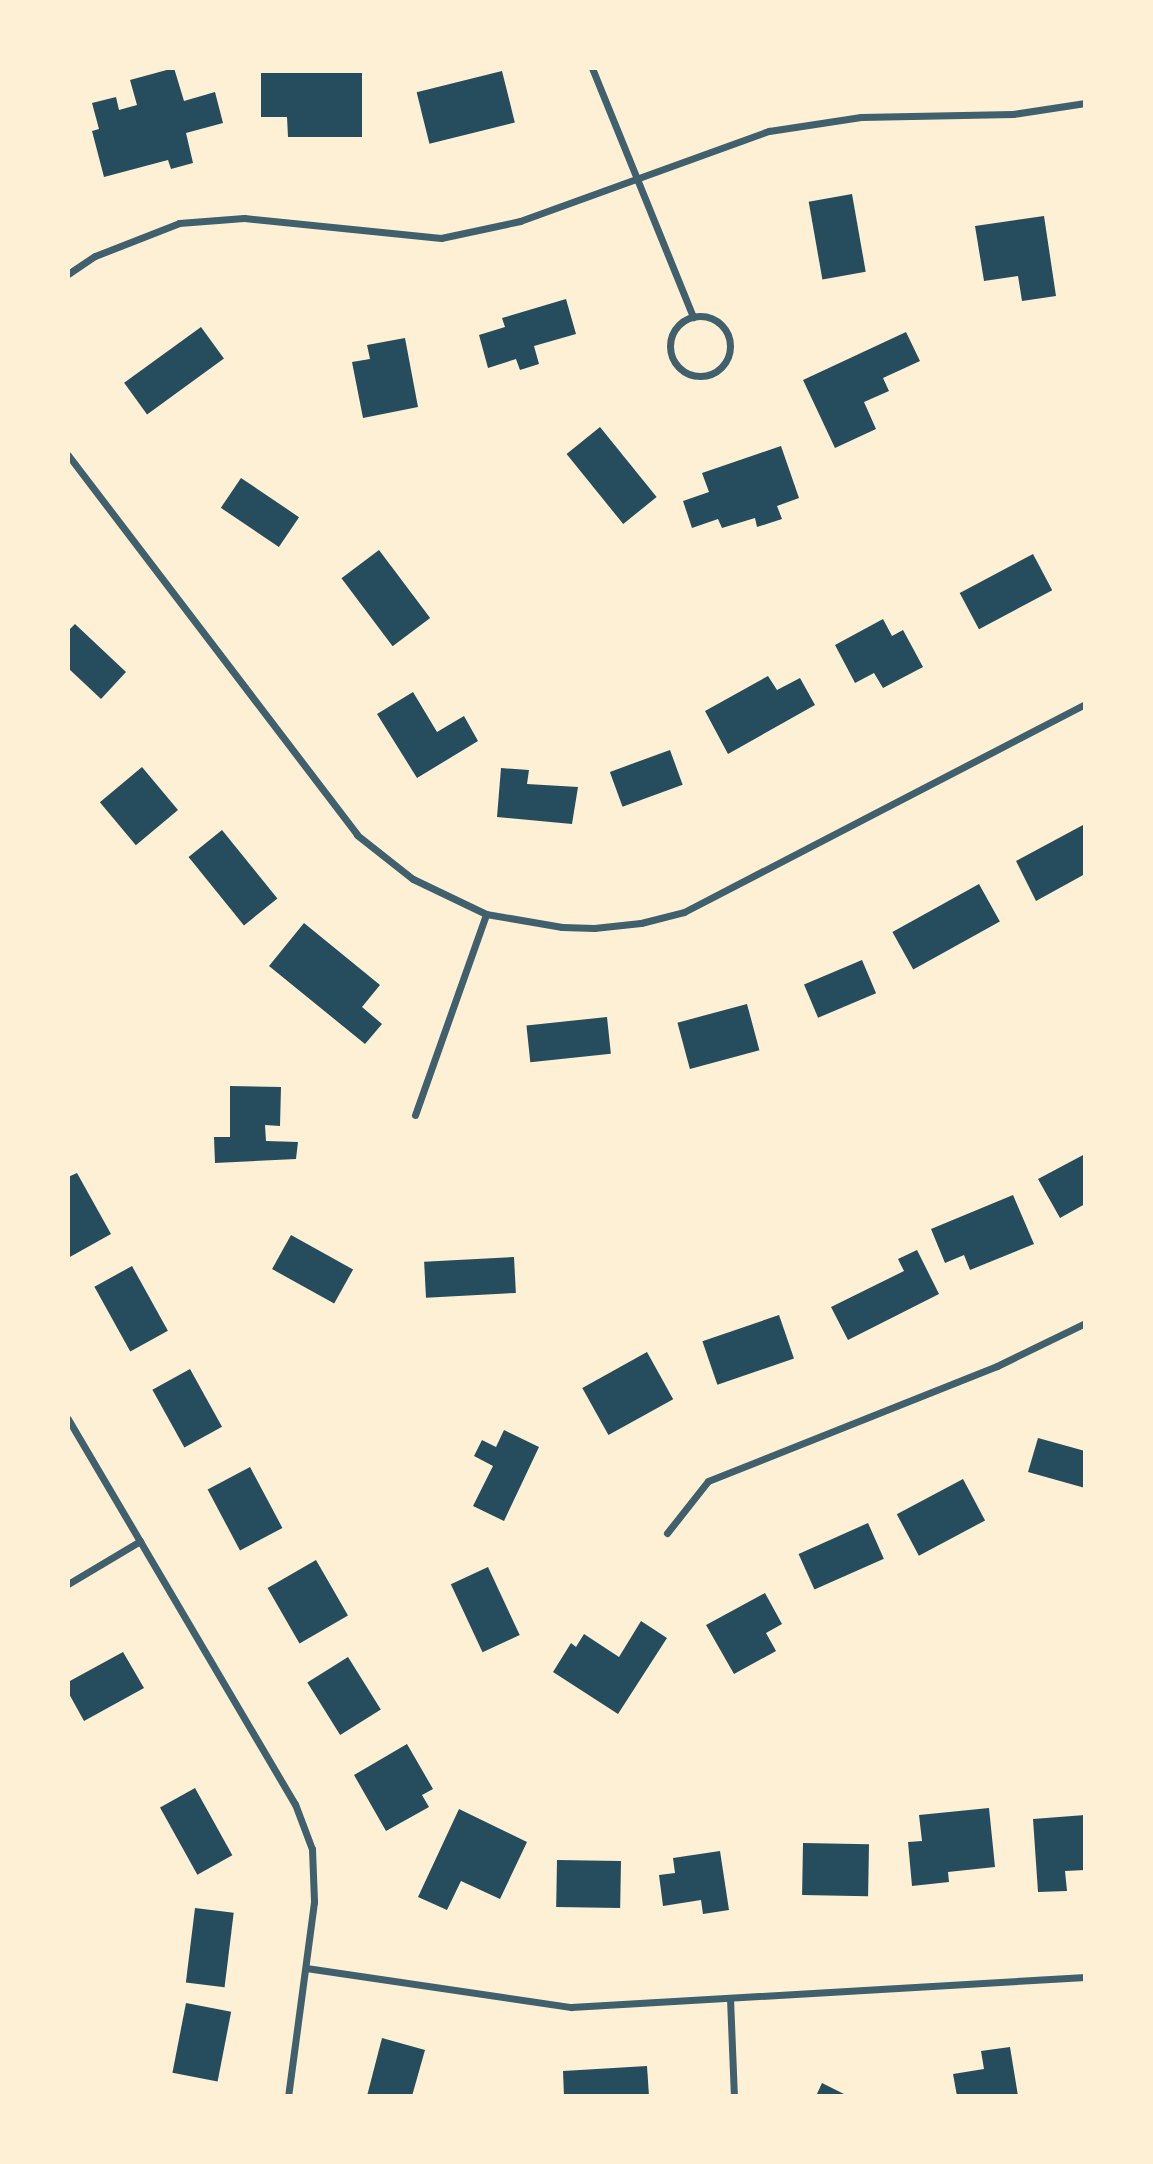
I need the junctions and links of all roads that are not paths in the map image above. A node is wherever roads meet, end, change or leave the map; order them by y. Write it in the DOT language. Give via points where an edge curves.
graph roads {
  1 [pos="592,68"];
  2 [pos="1085,103"];
  3 [pos="635,179"];
  4 [pos="68,274"];
  5 [pos="693,317"];
  6 [pos="68,455"];
  7 [pos="1085,704"];
  8 [pos="485,914"];
  9 [pos="415,1115"];
  10 [pos="1085,1323"];
  11 [pos="68,1419"];
  12 [pos="667,1533"];
  13 [pos="141,1541"];
  14 [pos="68,1584"];
  15 [pos="306,1968"];
  16 [pos="1085,1977"];
  17 [pos="730,1998"];
  18 [pos="288,2096"];
  19 [pos="734,2096"];
  1 -- 3 [label="street"];
  2 -- 3 [label="street" via="1013,114 861,117 794,126 711,149"];
  3 -- 4 [label="street" via="520,221 441,238 244,218 179,223 95,256"];
  3 -- 5 [label="street"];
  5 -- 5 [label="street" via="672,336 672,355 691,375 711,375 730,354 728,333 713,319"];
  6 -- 8 [label="street" via="357,835 413,879"];
  7 -- 8 [label="street" via="684,912 594,928"];
  8 -- 9 [label="street"];
  10 -- 12 [label="street" via="997,1366 708,1481"];
  11 -- 13 [label="street"];
  13 -- 14 [label="street"];
  13 -- 15 [label="street" via="304,1826 316,1875"];
  15 -- 17 [label="street" via="571,2007"];
  15 -- 18 [label="street"];
  16 -- 17 [label="street"];
  17 -- 19 [label="street"];
}
